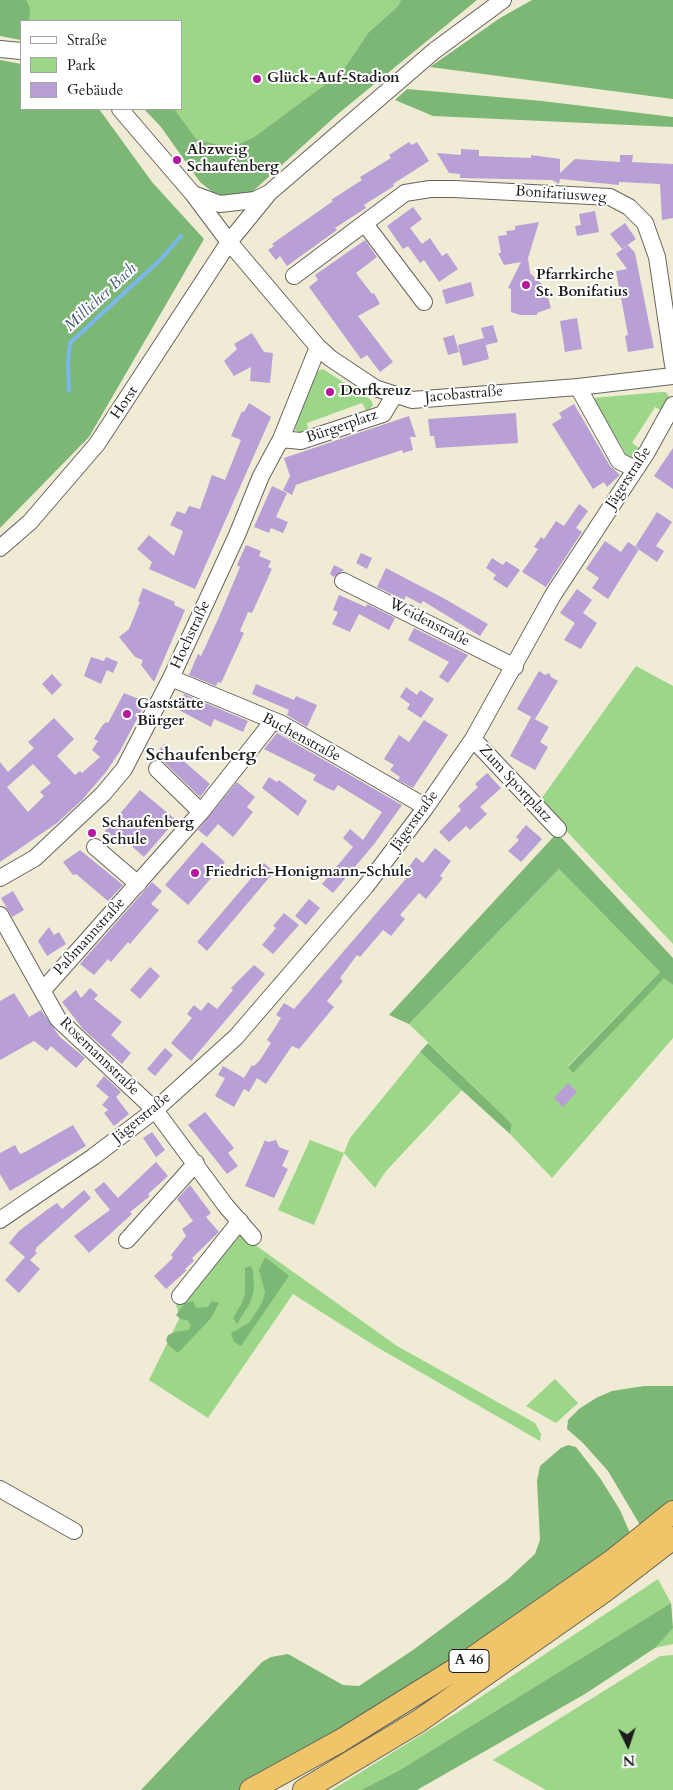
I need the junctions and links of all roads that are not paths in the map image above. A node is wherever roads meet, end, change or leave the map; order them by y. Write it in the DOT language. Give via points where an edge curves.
graph roads {
  1 [pos="503,0"];
  2 [pos="0,48"];
  3 [pos="20,51"];
  4 [pos="121,110"];
  5 [pos="270,193"];
  6 [pos="193,194"];
  7 [pos="365,224"];
  8 [pos="229,242"];
  9 [pos="294,276"];
  10 [pos="424,302"];
  11 [pos="318,347"];
  12 [pos="673,364"];
  13 [pos="673,376"];
  14 [pos="578,386"];
  15 [pos="394,396"];
  16 [pos="673,406"];
  17 [pos="281,439"];
  18 [pos="635,469"];
  19 [pos="0,548"];
  20 [pos="343,581"];
  21 [pos="515,667"];
  22 [pos="171,678"];
  23 [pos="273,721"];
  24 [pos="473,739"];
  25 [pos="157,769"];
  26 [pos="426,807"];
  27 [pos="201,812"];
  28 [pos="558,829"];
  29 [pos="95,847"];
  30 [pos="0,878"];
  31 [pos="138,884"];
  32 [pos="0,915"];
  33 [pos="43,990"];
  34 [pos="155,1110"];
  35 [pos="196,1163"];
  36 [pos="0,1220"];
  37 [pos="240,1221"];
  38 [pos="254,1237"];
  39 [pos="127,1240"];
  40 [pos="180,1296"];
  41 [pos="0,1490"];
  42 [pos="673,1512"];
  43 [pos="74,1531"];
  44 [pos="673,1538"];
  45 [pos="251,1790"];
  46 [pos="304,1790"];
  1 -- 5 [label="street" via="434,51"];
  2 -- 3 [label="street"];
  4 -- 6 [label="street, Jacobastraße"];
  5 -- 6 [label="street" via="255,200 220,204"];
  5 -- 8 [label="street, Horst"];
  6 -- 8 [label="street, Jacobastraße"];
  7 -- 9 [label="street, Bonifatiusweg"];
  7 -- 10 [label="street"];
  7 -- 12 [label="street, Bonifatiusweg" via="405,193 430,189 610,197 629,207 645,223 657,257"];
  8 -- 11 [label="street, Jacobastraße"];
  8 -- 19 [label="street, Horst" via="97,444 30,522"];
  11 -- 15 [label="street, Jacobastraße" via="358,378"];
  11 -- 17 [label="street, Hochstraße"];
  13 -- 14 [label="street, Jacobastraße"];
  14 -- 15 [label="street, Jacobastraße" via="412,400"];
  14 -- 18 [label="street" via="619,461"];
  15 -- 17 [label="street, Bürgerplatz" via="383,414 301,441"];
  16 -- 18 [label="street, Jägerstraße"];
  17 -- 22 [label="street, Hochstraße" via="261,476"];
  18 -- 21 [label="street, Jägerstraße" via="553,595"];
  20 -- 21 [label="street, Weidenstraße"];
  21 -- 24 [label="street, Jägerstraße"];
  22 -- 23 [label="street, Buchenstraße"];
  22 -- 30 [label="street, Hochstraße" via="124,769 103,794 35,858"];
  23 -- 26 [label="street, Buchenstraße"];
  23 -- 27 [label="street, Paßmannstraße"];
  24 -- 26 [label="street, Jägerstraße"];
  24 -- 28 [label="street, Zum Sportplatz"];
  25 -- 27 [label="street"];
  26 -- 34 [label="street, Jägerstraße" via="366,886 236,1037"];
  27 -- 31 [label="street, Paßmannstraße"];
  29 -- 31 [label="street, Paßmannstraße"];
  31 -- 33 [label="street, Paßmannstraße"];
  32 -- 33 [label="street, Rosemannstraße"];
  33 -- 34 [label="street, Rosemannstraße" via="58,1019"];
  34 -- 35 [label="street, Rosemannstraße"];
  34 -- 36 [label="street, Jägerstraße"];
  35 -- 37 [label="street, Rosemannstraße"];
  35 -- 39 [label="street"];
  37 -- 38 [label="street, Rosemannstraße"];
  37 -- 40 [label="street"];
  41 -- 43 [label="street"];
  42 -- 45 [label="highway, A 46" via="612,1561 464,1664 340,1741"];
  44 -- 46 [label="highway, A 46" via="603,1592 420,1721"];
}
